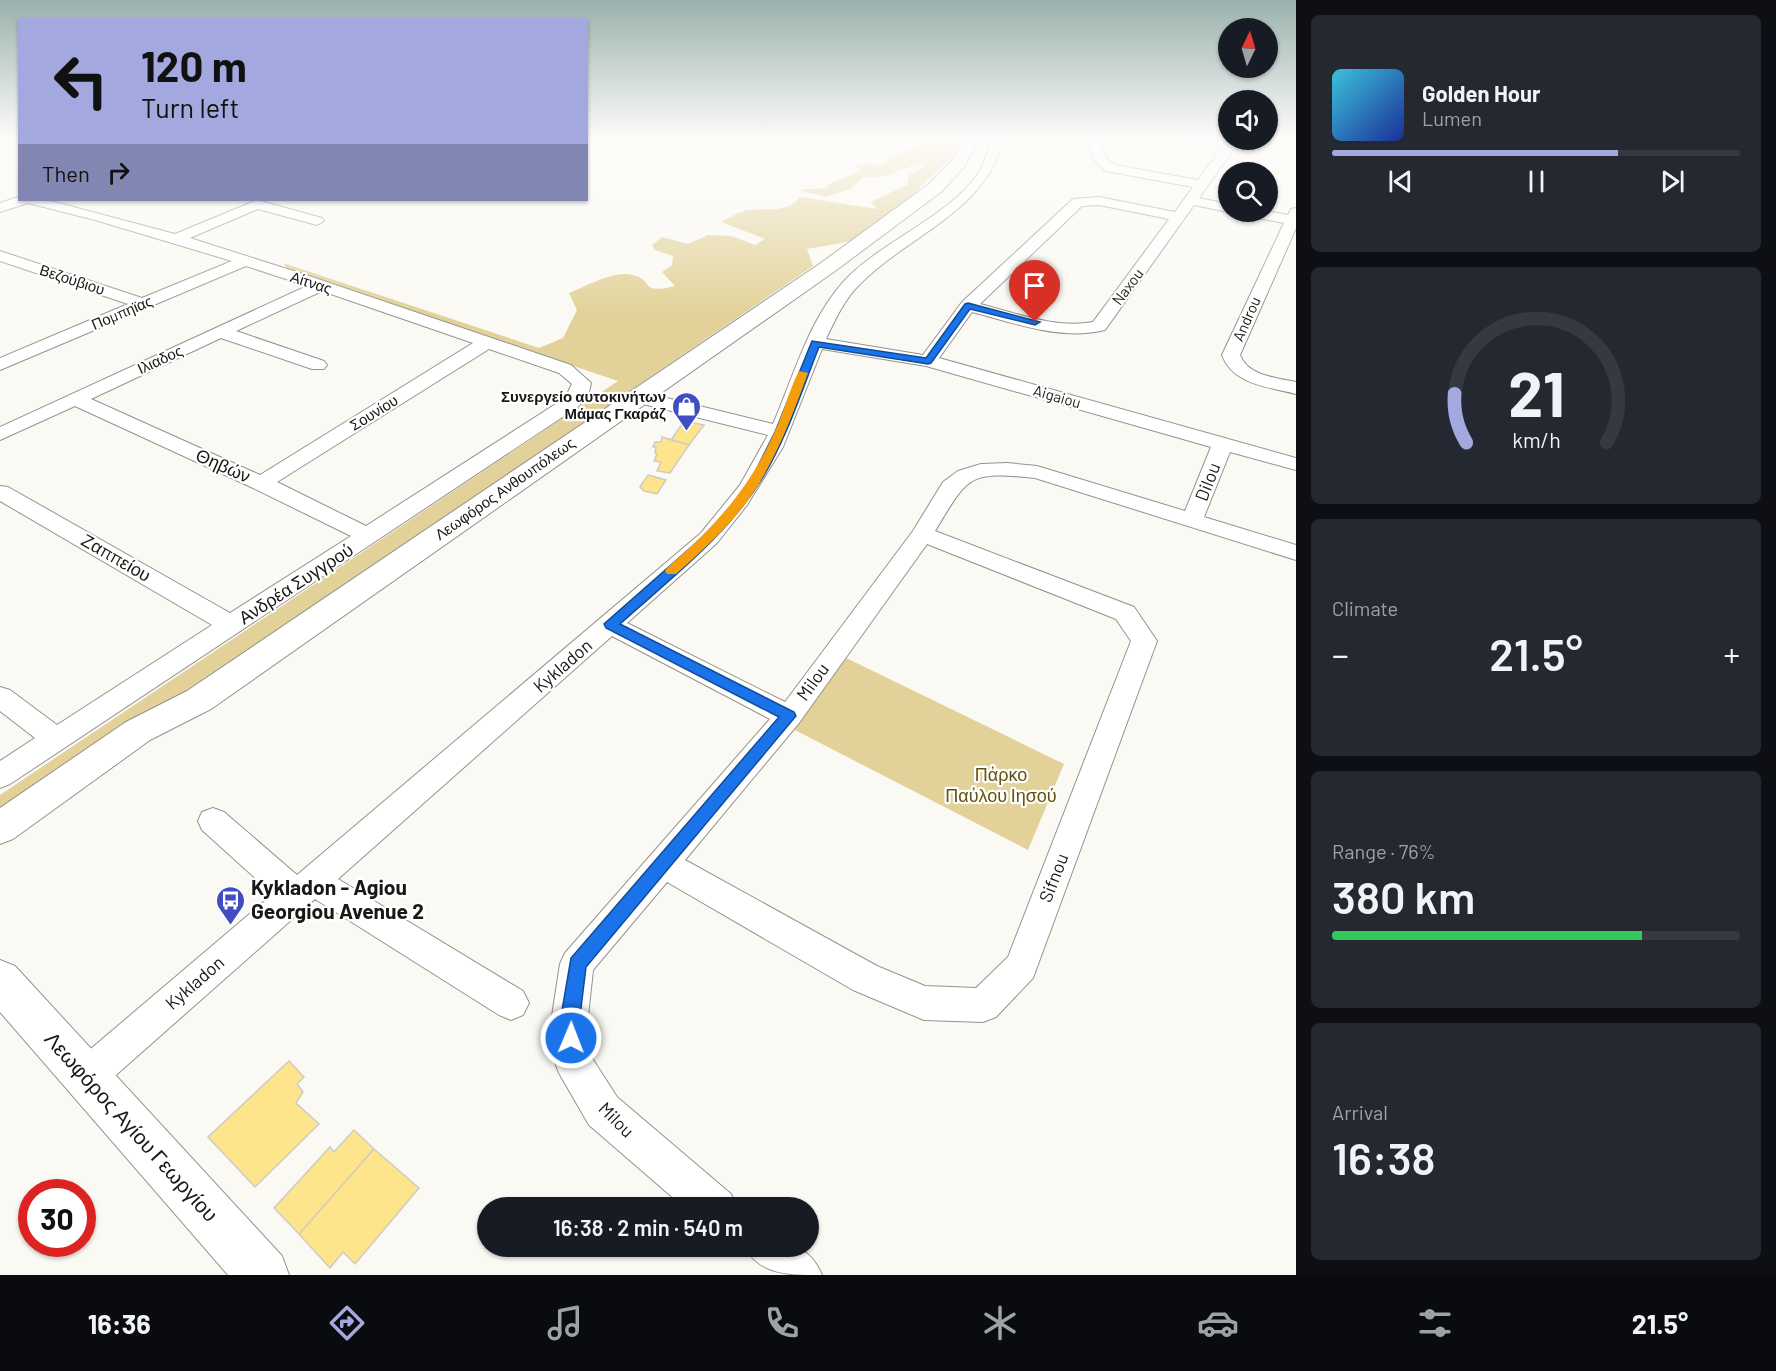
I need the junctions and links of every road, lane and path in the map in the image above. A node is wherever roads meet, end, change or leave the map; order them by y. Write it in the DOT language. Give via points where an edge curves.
graph roads {
  1 [pos="922,198"];
  2 [pos="967,198"];
  3 [pos="1192,198"];
  4 [pos="1190,200"];
  5 [pos="20,201"];
  6 [pos="36,201"];
  7 [pos="244,201"];
  8 [pos="257,204"];
  9 [pos="1218,206"];
  10 [pos="0,208"];
  11 [pos="1278,215"];
  12 [pos="1294,216"];
  13 [pos="1180,217"];
  14 [pos="317,221"];
  15 [pos="175,239"];
  16 [pos="0,256"];
  17 [pos="244,261"];
  18 [pos="320,286"];
  19 [pos="143,304"];
  20 [pos="968,306"];
  21 [pos="220,332"];
  22 [pos="486,343"];
  23 [pos="816,343"];
  24 [pos="10,345"];
  25 [pos="29,352"];
  26 [pos="928,361"];
  27 [pos="0,365"];
  28 [pos="318,365"];
  29 [pos="582,383"];
  30 [pos="1296,388"];
  31 [pos="638,397"];
  32 [pos="75,399"];
  33 [pos="780,432"];
  34 [pos="0,434"];
  35 [pos="1223,443"];
  36 [pos="1296,464"];
  37 [pos="261,483"];
  38 [pos="0,492"];
  39 [pos="1192,520"];
  40 [pos="922,534"];
  41 [pos="369,536"];
  42 [pos="1296,553"];
  43 [pos="610,624"];
  44 [pos="232,625"];
  45 [pos="0,698"];
  46 [pos="199,700"];
  47 [pos="789,716"];
  48 [pos="56,739"];
  49 [pos="0,776"];
  50 [pos="213,822"];
  51 [pos="0,828"];
  52 [pos="0,850"];
  53 [pos="663,863"];
  54 [pos="305,888"];
  55 [pos="0,980"];
  56 [pos="512,1003"];
  57 [pos="86,1077"];
  58 [pos="704,1197"];
  59 [pos="779,1257"];
  60 [pos="263,1275"];
  61 [pos="801,1275"];
  1 -- 31 [label="main road, Λεωφόρος Ανθουπόλεως"];
  2 -- 23 [label="street, Kykladon" via="911,235 848,286"];
  3 -- 4 [label="street, Naxou"];
  4 -- 9 [label="street"];
  4 -- 13 [label="street, Naxou"];
  5 -- 10 [label="street"];
  6 -- 15 [label="street, Αίτνας"];
  7 -- 8 [label="street"];
  8 -- 14 [label="street"];
  8 -- 15 [label="street"];
  11 -- 12 [label="street"];
  12 -- 30 [label="street, Androu" via="1231,355 1237,368"];
  13 -- 20 [label="street" via="1099,201 1080,201"];
  13 -- 20 [label="street, Naxou" via="1099,326 1058,327"];
  15 -- 17 [label="street, Αίτνας"];
  16 -- 19 [label="street, Βεζούβιου"];
  17 -- 18 [label="street, Αίτνας"];
  17 -- 19 [label="street, Πομπηϊας"];
  18 -- 21 [label="street, Ιλιαδος"];
  18 -- 22 [label="street, Αίτνας"];
  19 -- 25 [label="street, Πομπηϊας"];
  20 -- 26 [label="street"];
  21 -- 28 [label="street"];
  21 -- 32 [label="street, Ιλιαδος"];
  22 -- 29 [label="street, Αίτνας" via="565,369"];
  22 -- 37 [label="street, Σουνίου"];
  23 -- 26 [label="street, Aigaiou"];
  23 -- 33 [label="street, Kykladon"];
  24 -- 25 [label="street"];
  25 -- 27 [label="street, Πομπηϊας"];
  26 -- 35 [label="street, Aigaiou"];
  29 -- 41 [label="street, Ανδρέα Συγγρού" via="572,402"];
  31 -- 33 [label="street"];
  31 -- 46 [label="main road, Λεωφόρος Ανθουπόλεως"];
  32 -- 34 [label="street, Ιλιαδος"];
  32 -- 37 [label="street, Θηβών"];
  33 -- 43 [label="street, Kykladon" via="758,476 723,523"];
  35 -- 36 [label="street, Aigaiou"];
  35 -- 39 [label="street, Dilou"];
  37 -- 41 [label="street, Θηβών"];
  38 -- 44 [label="street, Ζαππείου"];
  39 -- 40 [label="street, Milou" via="1037,472 1006,468 965,475 951,487"];
  39 -- 42 [label="street, Milou"];
  40 -- 47 [label="street, Milou"];
  40 -- 53 [label="street, Sifnou" via="1125,613 1144,641 1021,967 983,1005 924,1003 865,978"];
  41 -- 44 [label="street, Ανδρέα Συγγρού"];
  43 -- 47 [label="street"];
  43 -- 54 [label="street, Kykladon"];
  44 -- 48 [label="street, Ανδρέα Συγγρού"];
  45 -- 48 [label="street"];
  46 -- 51 [label="main road, Λεωφόρος Ανθουπόλεως" via="138,731"];
  46 -- 52 [label="main road, Λεωφόρος Ανθουπόλεως" via="152,743"];
  47 -- 53 [label="street, Milou"];
  48 -- 49 [label="street, Ανδρέα Συγγρού"];
  50 -- 54 [label="street"];
  53 -- 58 [label="street, Milou" via="577,964 570,1016 572,1060 603,1111"];
  54 -- 56 [label="street"];
  54 -- 57 [label="street, Kykladon"];
  55 -- 57 [label="main road, Λεωφόρος Αγίου Γεωργίου"];
  57 -- 60 [label="main road, Λεωφόρος Αγίου Γεωργίου"];
  59 -- 61 [label="street"];
}
